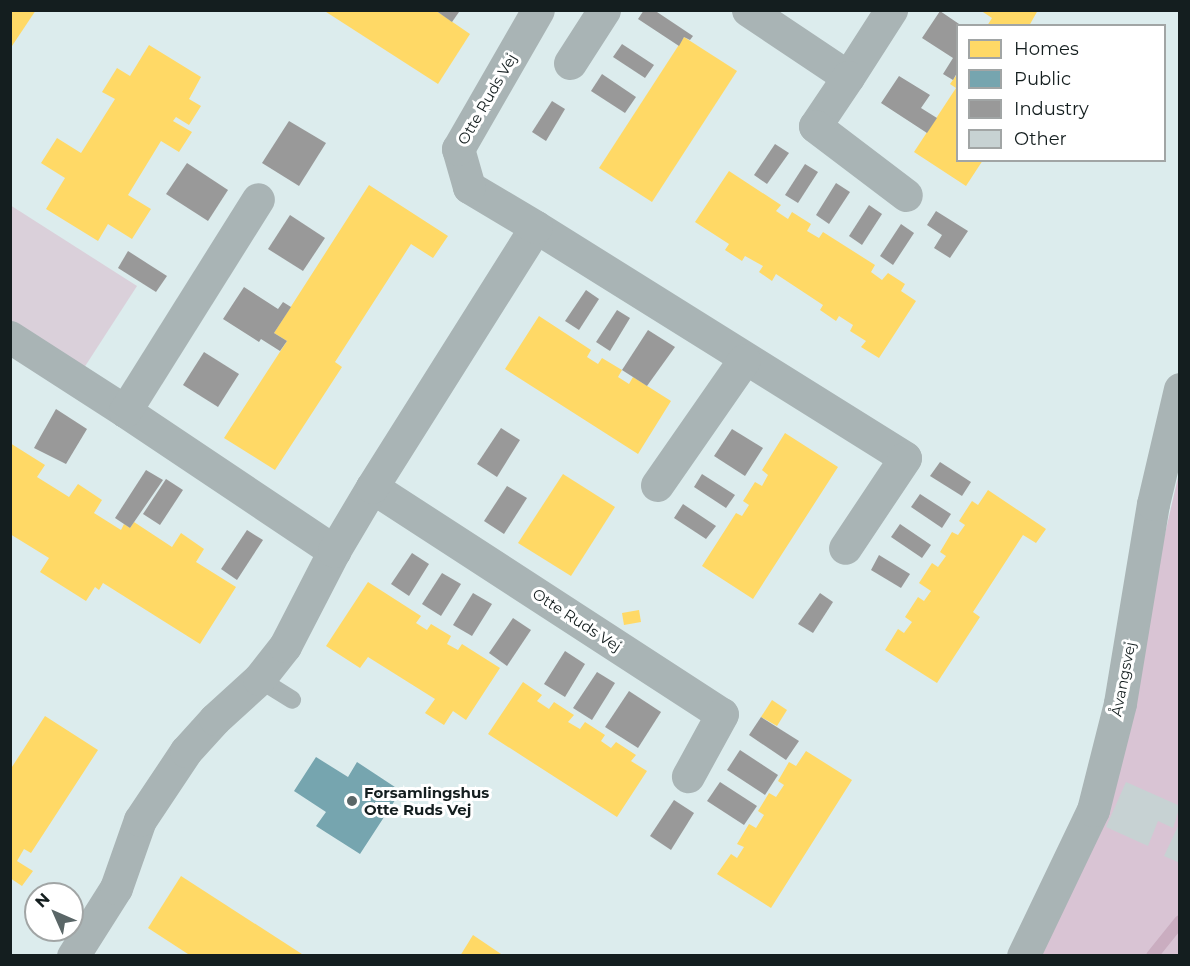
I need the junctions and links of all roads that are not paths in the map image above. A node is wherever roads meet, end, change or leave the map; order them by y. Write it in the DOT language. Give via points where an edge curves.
graph roads {
  1 [pos="538,10"];
  2 [pos="748,10"];
  3 [pos="891,10"];
  4 [pos="597,13"];
  5 [pos="570,63"];
  6 [pos="848,77"];
  7 [pos="906,195"];
  8 [pos="258,199"];
  9 [pos="536,227"];
  10 [pos="10,338"];
  11 [pos="744,360"];
  12 [pos="1179,388"];
  13 [pos="126,411"];
  14 [pos="657,485"];
  15 [pos="372,487"];
  16 [pos="845,548"];
  17 [pos="334,551"];
  18 [pos="259,679"];
  19 [pos="292,700"];
  20 [pos="688,776"];
  21 [pos="73,956"];
  22 [pos="1023,956"];
  1 -- 9 [label="street, Otte Ruds Vej" via="458,149 469,187"];
  2 -- 6 [label="street"];
  3 -- 6 [label="street"];
  4 -- 5 [label="street"];
  6 -- 7 [label="street" via="815,126"];
  8 -- 13 [label="street"];
  9 -- 11 [label="street, Otte Ruds Vej"];
  9 -- 15 [label="street"];
  10 -- 13 [label="street"];
  11 -- 14 [label="street"];
  11 -- 16 [label="street, Otte Ruds Vej" via="904,458"];
  12 -- 22 [label="street, Åvangsvej" via="1153,504 1120,703 1092,810"];
  13 -- 17 [label="street"];
  15 -- 17 [label="street"];
  15 -- 20 [label="street, Otte Ruds Vej" via="722,714"];
  17 -- 18 [label="street" via="285,646"];
  18 -- 19 [label="lane"];
  18 -- 21 [label="street" via="186,751 140,820 116,888"];
}
